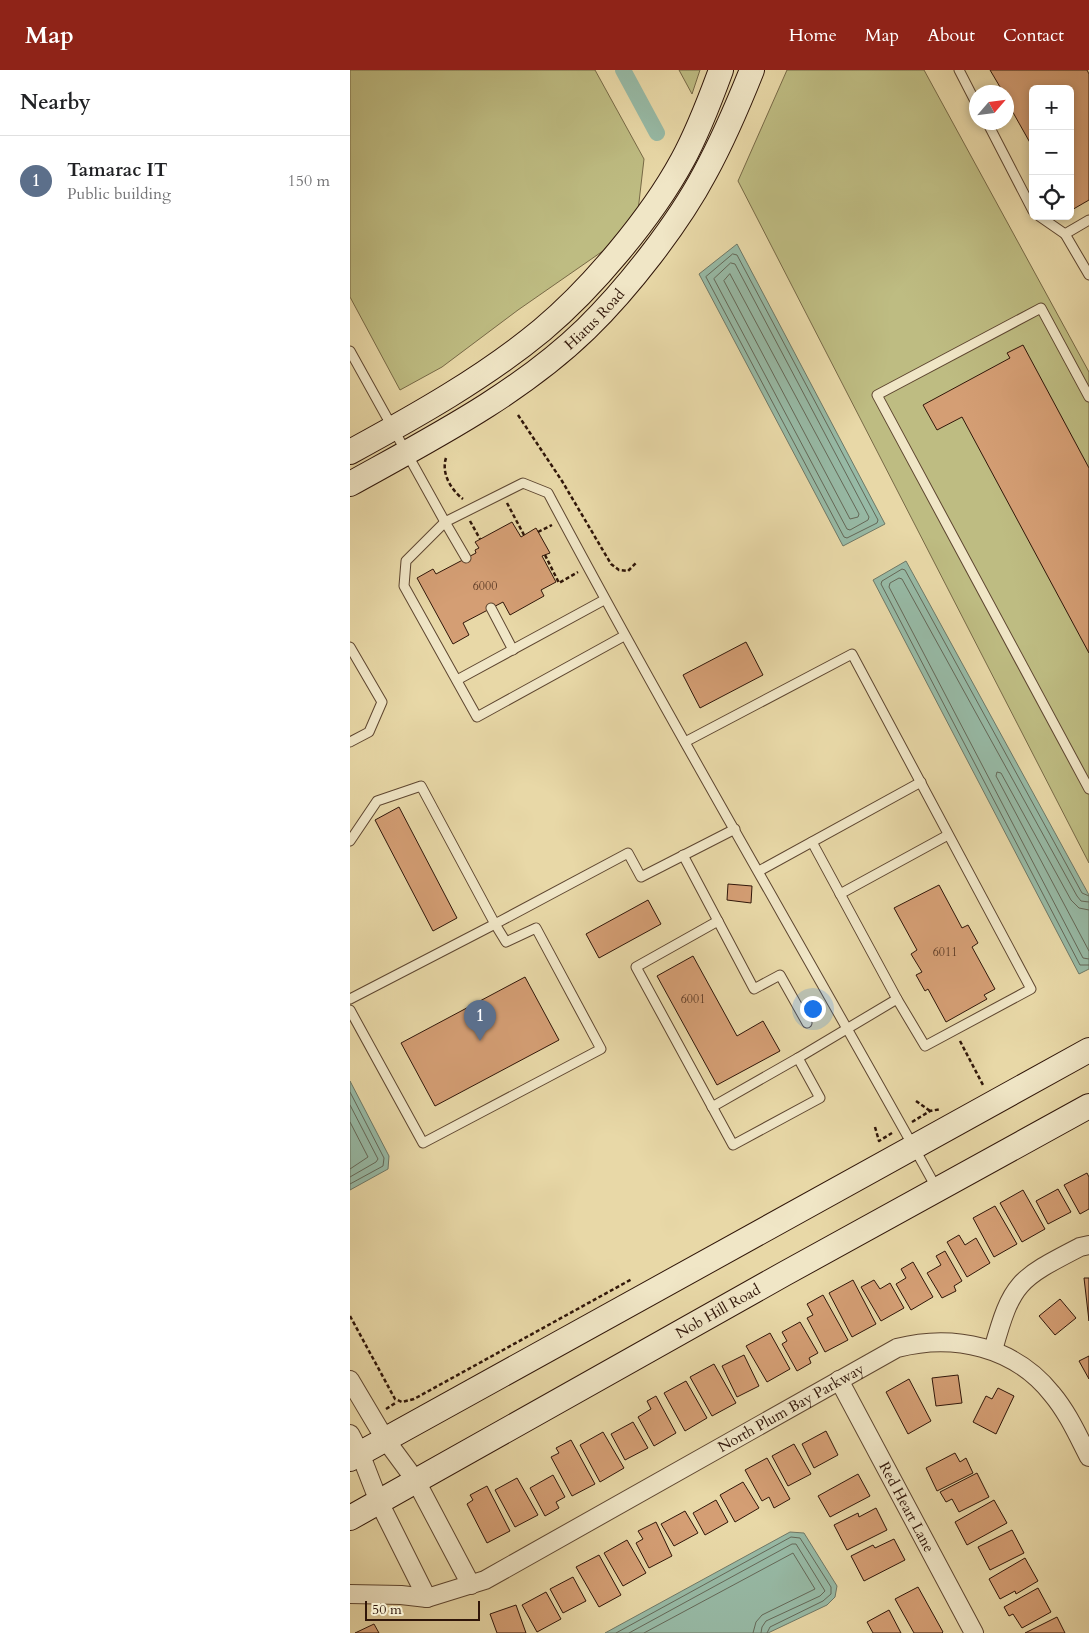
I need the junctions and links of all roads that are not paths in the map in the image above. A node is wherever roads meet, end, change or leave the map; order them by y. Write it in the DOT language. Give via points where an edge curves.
graph roads {
  1 [pos="721,70"];
  2 [pos="752,70"];
  3 [pos="959,70"];
  4 [pos="969,89"];
  5 [pos="991,130"];
  6 [pos="1029,202"];
  7 [pos="1046,220"];
  8 [pos="1089,220"];
  9 [pos="1065,234"];
  10 [pos="1089,275"];
  11 [pos="350,351"];
  12 [pos="1089,397"];
  13 [pos="393,428"];
  14 [pos="350,452"];
  15 [pos="407,453"];
  16 [pos="350,484"];
  17 [pos="445,522"];
  18 [pos="466,558"];
  19 [pos="604,600"];
  20 [pos="491,608"];
  21 [pos="624,636"];
  22 [pos="350,646"];
  23 [pos="513,650"];
  24 [pos="457,680"];
  25 [pos="350,742"];
  26 [pos="685,742"];
  27 [pos="920,782"];
  28 [pos="1089,789"];
  29 [pos="735,829"];
  30 [pos="948,835"];
  31 [pos="350,841"];
  32 [pos="812,842"];
  33 [pos="684,855"];
  34 [pos="759,871"];
  35 [pos="840,894"];
  36 [pos="718,921"];
  37 [pos="495,924"];
  38 [pos="350,999"];
  39 [pos="897,999"];
  40 [pos="350,1010"];
  41 [pos="807,1023"];
  42 [pos="847,1031"];
  43 [pos="1089,1050"];
  44 [pos="798,1058"];
  45 [pos="1089,1106"];
  46 [pos="712,1108"];
  47 [pos="907,1137"];
  48 [pos="937,1189"];
  49 [pos="1089,1245"];
  50 [pos="993,1350"];
  51 [pos="350,1380"];
  52 [pos="839,1380"];
  53 [pos="386,1439"];
  54 [pos="353,1449"];
  55 [pos="1089,1457"];
  56 [pos="416,1481"];
  57 [pos="379,1502"];
  58 [pos="350,1518"];
  59 [pos="471,1585"];
  60 [pos="350,1594"];
  61 [pos="427,1598"];
  62 [pos="974,1633"];
  1 -- 13 [label="main road, Hiatus Road" via="682,161 651,210 612,259 543,329 498,364"];
  2 -- 15 [label="main road, Hiatus Road" via="705,174 670,229 586,329 506,392"];
  3 -- 4 [label="lane"];
  5 -- 6 [label="lane"];
  7 -- 9 [label="lane"];
  8 -- 9 [label="lane"];
  9 -- 10 [label="lane"];
  11 -- 13 [label="lane"];
  12 -- 28 [label="lane" via="1041,308 877,395"];
  13 -- 14 [label="main road, Hiatus Road"];
  13 -- 15 [label="lane"];
  15 -- 16 [label="main road, Hiatus Road"];
  15 -- 17 [label="lane"];
  17 -- 18 [label="lane"];
  17 -- 19 [label="lane" via="523,483 548,493"];
  17 -- 24 [label="lane" via="406,562 404,586"];
  19 -- 21 [label="lane"];
  19 -- 23 [label="lane"];
  20 -- 23 [label="lane"];
  21 -- 24 [label="lane" via="477,716"];
  21 -- 26 [label="lane"];
  22 -- 25 [label="lane" via="382,702 369,732"];
  23 -- 24 [label="lane"];
  26 -- 27 [label="lane" via="852,654"];
  26 -- 29 [label="lane"];
  27 -- 30 [label="lane"];
  27 -- 32 [label="lane"];
  29 -- 33 [label="lane"];
  29 -- 34 [label="lane"];
  30 -- 35 [label="lane"];
  30 -- 39 [label="lane" via="1030,989 925,1046"];
  31 -- 37 [label="lane" via="377,800 422,786"];
  32 -- 34 [label="lane"];
  32 -- 35 [label="lane"];
  33 -- 36 [label="lane"];
  33 -- 37 [label="lane" via="641,877 628,853"];
  34 -- 42 [label="lane"];
  35 -- 39 [label="lane"];
  36 -- 41 [label="lane" via="754,989 780,975"];
  36 -- 46 [label="lane" via="636,967"];
  37 -- 38 [label="lane"];
  37 -- 40 [label="lane" via="506,942 536,928 601,1049 423,1143"];
  39 -- 42 [label="lane"];
  42 -- 44 [label="lane"];
  42 -- 47 [label="lane"];
  43 -- 47 [label="main road"];
  44 -- 46 [label="lane"];
  44 -- 46 [label="lane" via="820,1098 733,1146"];
  45 -- 48 [label="main road, Nob Hill Road"];
  47 -- 48 [label="lane"];
  47 -- 53 [label="main road"];
  48 -- 56 [label="main road, Nob Hill Road"];
  49 -- 50 [label="street" via="1071,1251 1024,1280 1004,1312"];
  50 -- 52 [label="street, North Plum Bay Parkway" via="944,1341 918,1342 897,1348"];
  50 -- 55 [label="street, North Plum Bay Parkway" via="1044,1384 1063,1408"];
  51 -- 53 [label="street"];
  52 -- 59 [label="street, North Plum Bay Parkway"];
  52 -- 62 [label="street, Red Heart Lane"];
  53 -- 54 [label="main road"];
  53 -- 56 [label="street"];
  54 -- 57 [label="street"];
  56 -- 57 [label="main road, Nob Hill Road"];
  56 -- 59 [label="street"];
  57 -- 58 [label="main road, Nob Hill Road"];
  57 -- 61 [label="street"];
  59 -- 61 [label="street, North Plum Bay Parkway"];
  60 -- 61 [label="street"];
}
